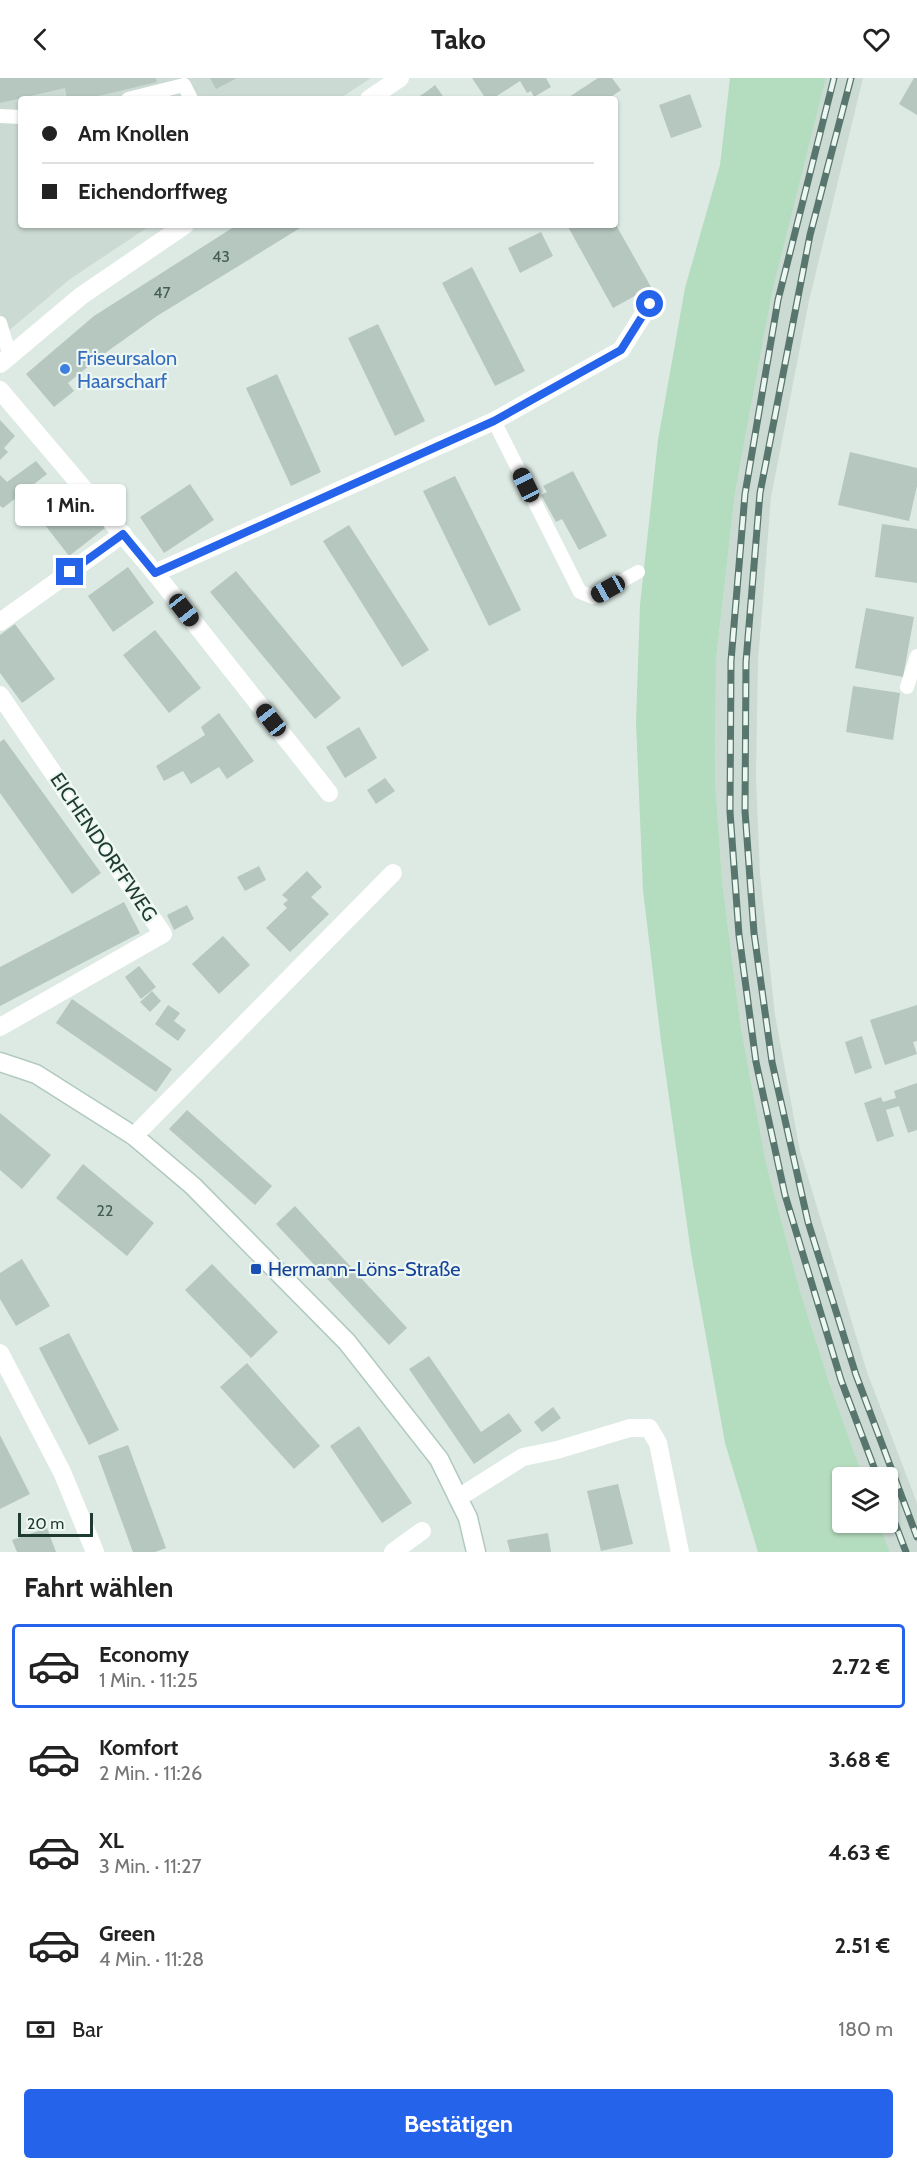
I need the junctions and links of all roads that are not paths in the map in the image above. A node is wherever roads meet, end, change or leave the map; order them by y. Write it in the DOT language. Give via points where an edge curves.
graph roads {
  1 [pos="400,78"];
  2 [pos="140,96"];
  3 [pos="190,96"];
  4 [pos="373,96"];
  5 [pos="0,116"];
  6 [pos="18,117"];
  7 [pos="181,228"];
  8 [pos="650,304"];
  9 [pos="0,323"];
  10 [pos="5,360"];
  11 [pos="0,390"];
  12 [pos="494,421"];
  13 [pos="123,534"];
  14 [pos="638,572"];
  15 [pos="155,573"];
  16 [pos="0,622"];
  17 [pos="917,656"];
  18 [pos="908,687"];
  19 [pos="0,695"];
  20 [pos="329,793"];
  21 [pos="393,873"];
  22 [pos="0,1027"];
  23 [pos="0,1062"];
  24 [pos="134,1136"];
  25 [pos="0,1353"];
  26 [pos="458,1498"];
  27 [pos="422,1531"];
  28 [pos="95,1552"];
  29 [pos="393,1552"];
  30 [pos="476,1552"];
  31 [pos="680,1552"];
  1 -- 4 [label="street"];
  2 -- 3 [label="lane" via="184,85"];
  5 -- 6 [label="lane"];
  7 -- 10 [label="street" via="81,296"];
  8 -- 12 [label="street" via="621,350"];
  9 -- 10 [label="lane"];
  11 -- 13 [label="street"];
  12 -- 14 [label="lane" via="580,592 593,597"];
  12 -- 15 [label="street"];
  13 -- 15 [label="street"];
  13 -- 16 [label="street"];
  15 -- 20 [label="street"];
  17 -- 18 [label="lane"];
  19 -- 22 [label="street, EICHENDORFFWEG" via="163,934"];
  21 -- 24 [label="street"];
  23 -- 24 [label="street" via="36,1074"];
  24 -- 26 [label="street" via="193,1186 347,1342 439,1459"];
  25 -- 28 [label="street" via="62,1472"];
  26 -- 30 [label="street" via="468,1518"];
  26 -- 31 [label="street" via="523,1457 630,1428 649,1428 658,1443"];
  27 -- 29 [label="street"];
}
